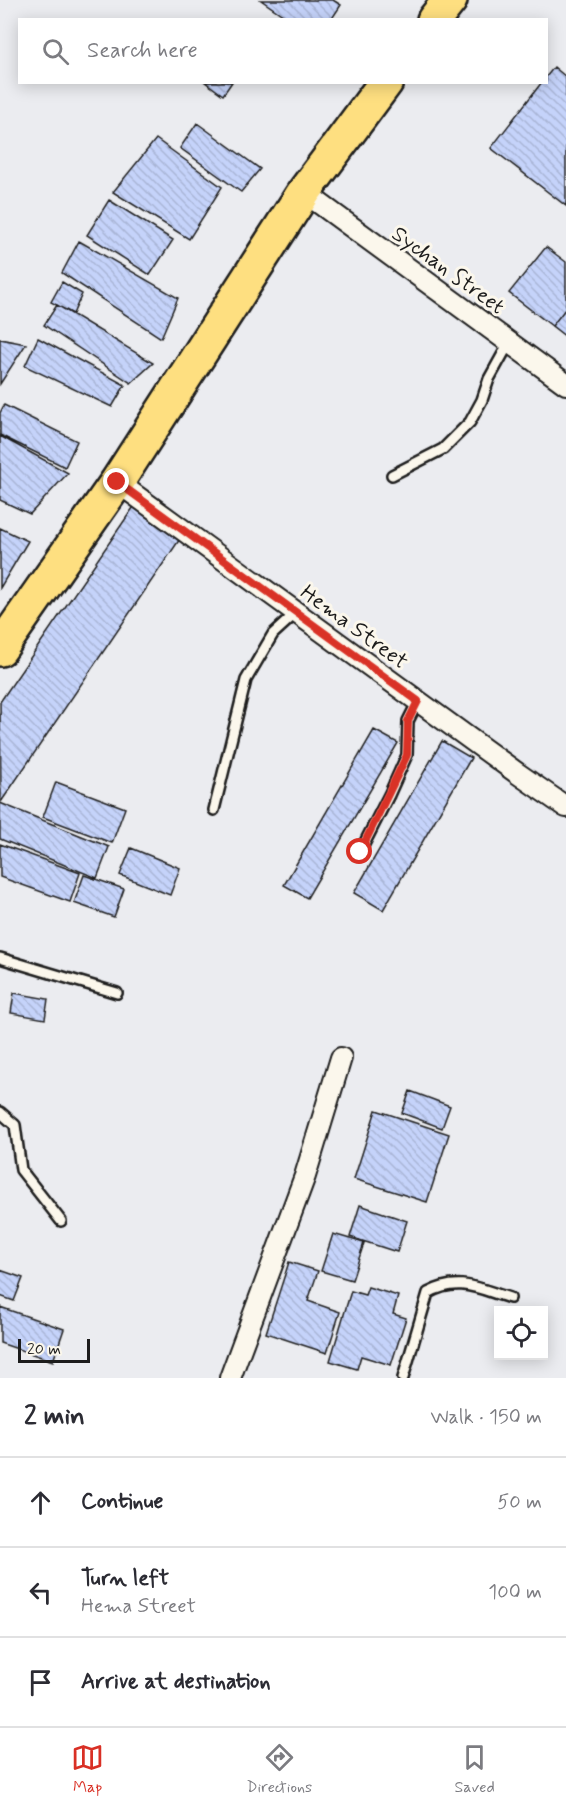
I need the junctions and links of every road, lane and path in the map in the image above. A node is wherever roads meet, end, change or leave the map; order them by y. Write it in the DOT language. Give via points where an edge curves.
graph roads {
  1 [pos="450,0"];
  2 [pos="436,18"];
  3 [pos="385,84"];
  4 [pos="304,192"];
  5 [pos="509,343"];
  6 [pos="566,384"];
  7 [pos="392,474"];
  8 [pos="117,482"];
  9 [pos="296,613"];
  10 [pos="0,649"];
  11 [pos="418,701"];
  12 [pos="566,807"];
  13 [pos="214,810"];
  14 [pos="360,852"];
  15 [pos="0,958"];
  16 [pos="117,993"];
  17 [pos="341,1058"];
  18 [pos="0,1112"];
  19 [pos="61,1221"];
  20 [pos="510,1298"];
  21 [pos="230,1378"];
  22 [pos="403,1378"];
  1 -- 2 [label="highway"];
  3 -- 4 [label="highway"];
  4 -- 5 [label="street, Sychan Street"];
  4 -- 8 [label="highway"];
  5 -- 6 [label="street, Sychan Street"];
  5 -- 7 [label="lane" via="470,422 443,449"];
  8 -- 9 [label="street, Hema Street"];
  8 -- 10 [label="highway"];
  9 -- 11 [label="street, Hema Street"];
  9 -- 13 [label="lane" via="273,634 246,680"];
  11 -- 12 [label="street, Hema Street"];
  11 -- 14 [label="lane" via="408,721 407,755"];
  15 -- 16 [label="lane"];
  17 -- 21 [label="street" via="305,1176"];
  18 -- 19 [label="lane" via="15,1125 21,1170"];
  20 -- 22 [label="lane" via="463,1284 443,1285 428,1293"];
}
